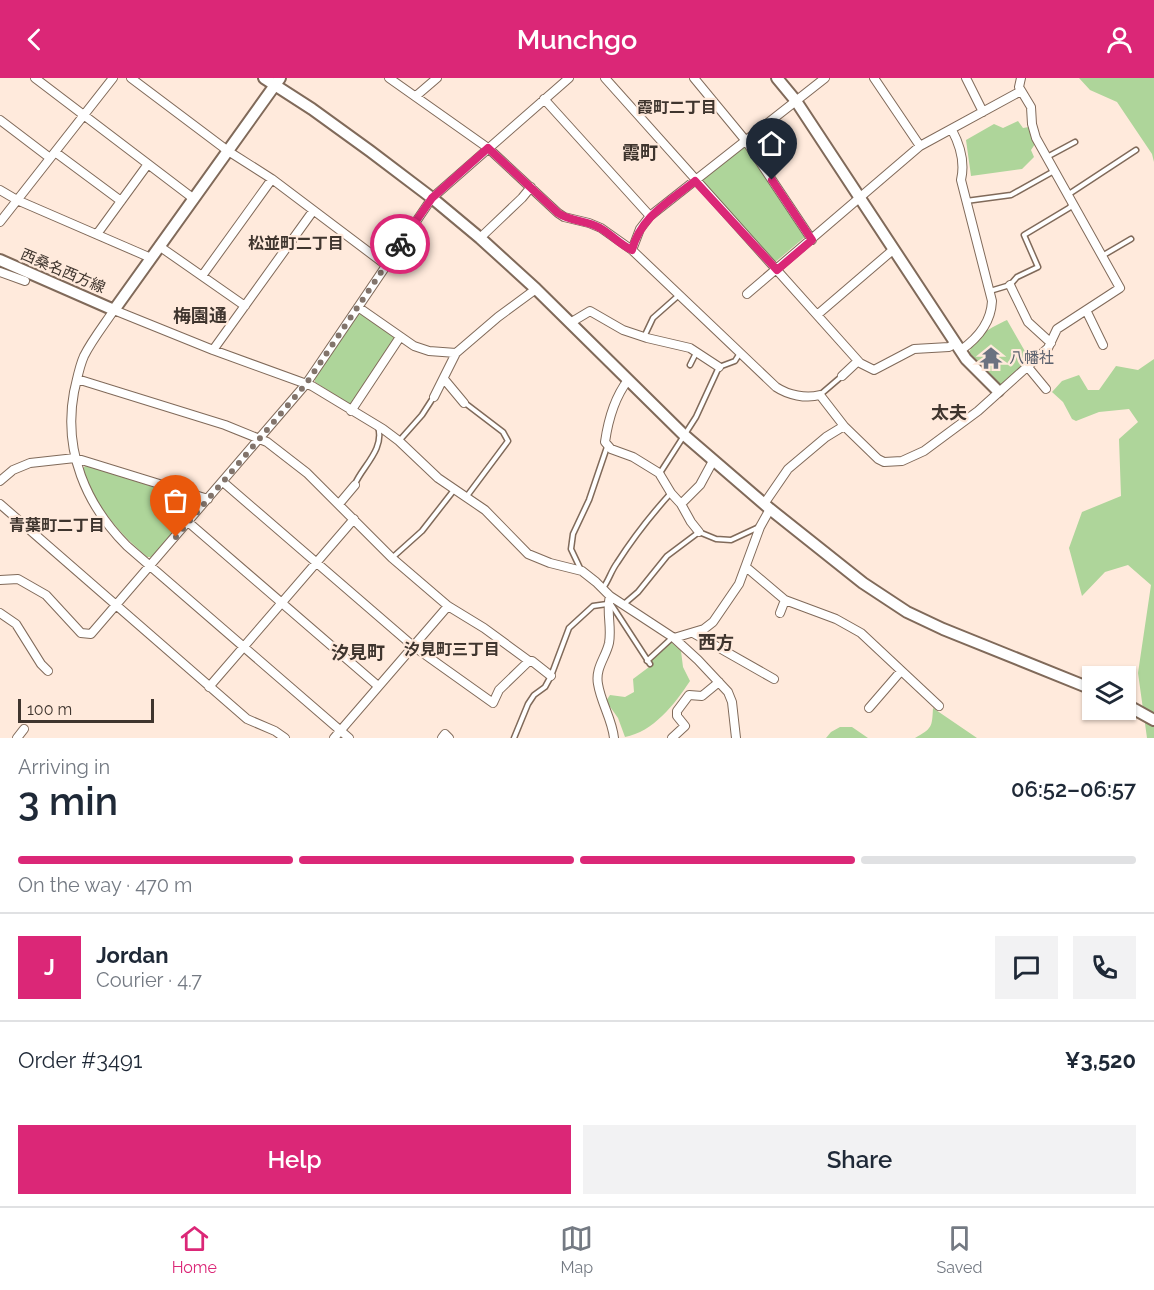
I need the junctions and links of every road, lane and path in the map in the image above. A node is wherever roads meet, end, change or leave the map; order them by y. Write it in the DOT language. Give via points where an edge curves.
graph roads {
  1 [pos="35,78"];
  2 [pos="113,78"];
  3 [pos="131,78"];
  4 [pos="264,78"];
  5 [pos="389,78"];
  6 [pos="437,78"];
  7 [pos="569,78"];
  8 [pos="604,78"];
  9 [pos="694,78"];
  10 [pos="777,78"];
  11 [pos="825,78"];
  12 [pos="874,78"];
  13 [pos="966,78"];
  14 [pos="1021,78"];
  15 [pos="278,81"];
  16 [pos="1021,91"];
  17 [pos="416,96"];
  18 [pos="544,99"];
  19 [pos="796,101"];
  20 [pos="983,112"];
  21 [pos="84,115"];
  22 [pos="0,120"];
  23 [pos="952,130"];
  24 [pos="746,141"];
  25 [pos="1074,142"];
  26 [pos="920,146"];
  27 [pos="488,148"];
  28 [pos="1136,150"];
  29 [pos="228,151"];
  30 [pos="53,155"];
  31 [pos="1046,157"];
  32 [pos="148,164"];
  33 [pos="1055,171"];
  34 [pos="272,179"];
  35 [pos="695,181"];
  36 [pos="531,187"];
  37 [pos="0,190"];
  38 [pos="1068,195"];
  39 [pos="432,198"];
  40 [pos="859,198"];
  41 [pos="194,199"];
  42 [pos="17,200"];
  43 [pos="121,201"];
  44 [pos="966,201"];
  45 [pos="1073,204"];
  46 [pos="313,210"];
  47 [pos="650,216"];
  48 [pos="0,222"];
  49 [pos="97,234"];
  50 [pos="480,238"];
  51 [pos="1131,239"];
  52 [pos="812,240"];
  53 [pos="159,246"];
  54 [pos="894,249"];
  55 [pos="632,250"];
  56 [pos="1102,257"];
  57 [pos="151,258"];
  58 [pos="0,260"];
  59 [pos="386,265"];
  60 [pos="777,270"];
  61 [pos="0,272"];
  62 [pos="202,276"];
  63 [pos="25,281"];
  64 [pos="1010,285"];
  65 [pos="536,290"];
  66 [pos="989,291"];
  67 [pos="680,294"];
  68 [pos="747,294"];
  69 [pos="245,306"];
  70 [pos="358,307"];
  71 [pos="114,310"];
  72 [pos="1086,310"];
  73 [pos="817,315"];
  74 [pos="570,322"];
  75 [pos="400,337"];
  76 [pos="644,337"];
  77 [pos="1051,343"];
  78 [pos="1103,345"];
  79 [pos="958,347"];
  80 [pos="213,350"];
  81 [pos="456,352"];
  82 [pos="696,352"];
  83 [pos="741,352"];
  84 [pos="858,361"];
  85 [pos="690,365"];
  86 [pos="1027,366"];
  87 [pos="719,367"];
  88 [pos="842,376"];
  89 [pos="77,379"];
  90 [pos="444,379"];
  91 [pos="628,380"];
  92 [pos="306,384"];
  93 [pos="1046,389"];
  94 [pos="998,392"];
  95 [pos="820,395"];
  96 [pos="434,398"];
  97 [pos="464,403"];
  98 [pos="351,411"];
  99 [pos="844,426"];
  100 [pos="378,428"];
  101 [pos="683,434"];
  102 [pos="260,438"];
  103 [pos="399,441"];
  104 [pos="607,446"];
  105 [pos="75,458"];
  106 [pos="713,461"];
  107 [pos="659,473"];
  108 [pos="0,481"];
  109 [pos="223,482"];
  110 [pos="355,485"];
  111 [pos="454,489"];
  112 [pos="670,493"];
  113 [pos="467,497"];
  114 [pos="208,499"];
  115 [pos="0,504"];
  116 [pos="339,504"];
  117 [pos="681,504"];
  118 [pos="767,506"];
  119 [pos="354,519"];
  120 [pos="188,522"];
  121 [pos="759,527"];
  122 [pos="699,532"];
  123 [pos="392,558"];
  124 [pos="316,562"];
  125 [pos="150,566"];
  126 [pos="746,567"];
  127 [pos="582,571"];
  128 [pos="0,580"];
  129 [pos="603,588"];
  130 [pos="609,600"];
  131 [pos="785,600"];
  132 [pos="281,603"];
  133 [pos="623,605"];
  134 [pos="448,606"];
  135 [pos="116,607"];
  136 [pos="0,613"];
  137 [pos="780,613"];
  138 [pos="693,633"];
  139 [pos="674,638"];
  140 [pos="413,646"];
  141 [pos="243,647"];
  142 [pos="529,661"];
  143 [pos="48,671"];
  144 [pos="901,671"];
  145 [pos="551,676"];
  146 [pos="774,679"];
  147 [pos="719,682"];
  148 [pos="1082,685"];
  149 [pos="378,686"];
  150 [pos="209,687"];
  151 [pos="939,706"];
  152 [pos="869,708"];
  153 [pos="1136,709"];
  154 [pos="1154,718"];
  155 [pos="24,729"];
  156 [pos="341,730"];
  157 [pos="17,738"];
  158 [pos="285,738"];
  159 [pos="334,738"];
  160 [pos="349,738"];
  161 [pos="442,738"];
  162 [pos="449,738"];
  163 [pos="514,738"];
  164 [pos="614,738"];
  165 [pos="672,738"];
  166 [pos="736,738"];
  1 -- 21 [label="street"];
  2 -- 21 [label="street"];
  3 -- 29 [label="street"];
  4 -- 15 [label="street"];
  5 -- 17 [label="street"];
  6 -- 17 [label="street"];
  7 -- 18 [label="street"];
  8 -- 35 [label="street"];
  9 -- 24 [label="street"];
  10 -- 19 [label="street"];
  11 -- 19 [label="street"];
  12 -- 26 [label="street"];
  13 -- 20 [label="street"];
  14 -- 16 [label="street"];
  15 -- 29 [label="street"];
  15 -- 39 [label="street"];
  16 -- 20 [label="street"];
  16 -- 31 [label="street" via="1031,107 1033,131"];
  17 -- 27 [label="street"];
  18 -- 27 [label="street"];
  18 -- 47 [label="street"];
  19 -- 24 [label="street"];
  19 -- 40 [label="street"];
  20 -- 23 [label="street"];
  21 -- 30 [label="street"];
  21 -- 32 [label="street"];
  22 -- 30 [label="street"];
  23 -- 26 [label="street"];
  23 -- 44 [label="street" via="963,168 961,180"];
  24 -- 35 [label="street"];
  24 -- 52 [label="street"];
  25 -- 31 [label="lane"];
  26 -- 40 [label="street"];
  27 -- 36 [label="street"];
  27 -- 39 [label="street"];
  28 -- 38 [label="lane"];
  29 -- 34 [label="street"];
  29 -- 41 [label="street"];
  30 -- 42 [label="street"];
  30 -- 43 [label="street"];
  31 -- 33 [label="street"];
  32 -- 41 [label="street"];
  32 -- 43 [label="street"];
  33 -- 38 [label="street"];
  33 -- 44 [label="lane" via="1011,195"];
  34 -- 46 [label="street"];
  34 -- 62 [label="street"];
  35 -- 47 [label="street"];
  35 -- 60 [label="street"];
  36 -- 50 [label="street"];
  36 -- 55 [label="street" via="564,217 600,228"];
  37 -- 42 [label="street"];
  38 -- 45 [label="street"];
  39 -- 50 [label="street"];
  39 -- 59 [label="street"];
  40 -- 52 [label="street"];
  40 -- 54 [label="street"];
  41 -- 53 [label="street"];
  42 -- 48 [label="street"];
  42 -- 49 [label="street"];
  43 -- 49 [label="street"];
  44 -- 66 [label="street"];
  45 -- 56 [label="street"];
  45 -- 64 [label="lane" via="1024,235 1038,267"];
  46 -- 59 [label="street"];
  46 -- 69 [label="street"];
  47 -- 55 [label="street"];
  49 -- 57 [label="street"];
  50 -- 65 [label="street"];
  51 -- 56 [label="lane"];
  52 -- 60 [label="street"];
  53 -- 57 [label="street"];
  53 -- 62 [label="street"];
  54 -- 73 [label="street"];
  54 -- 79 [label="street"];
  55 -- 67 [label="street"];
  56 -- 72 [label="street" via="1119,288"];
  57 -- 71 [label="street"];
  58 -- 71 [label="street, 西桑名西方線"];
  59 -- 70 [label="street"];
  60 -- 68 [label="street"];
  60 -- 73 [label="street"];
  61 -- 63 [label="street"];
  62 -- 69 [label="street"];
  64 -- 66 [label="lane"];
  64 -- 77 [label="street" via="1028,322"];
  65 -- 74 [label="street"];
  65 -- 81 [label="street"];
  66 -- 79 [label="street" via="992,307 988,320 980,333"];
  67 -- 76 [label="lane" via="653,318"];
  67 -- 83 [label="street"];
  69 -- 80 [label="street"];
  70 -- 75 [label="street"];
  70 -- 92 [label="street"];
  71 -- 80 [label="street"];
  71 -- 89 [label="street" via="84,357"];
  72 -- 77 [label="street" via="1058,329"];
  72 -- 78 [label="street"];
  73 -- 84 [label="street"];
  74 -- 76 [label="street" via="590,310 623,330"];
  74 -- 91 [label="street"];
  75 -- 81 [label="street" via="422,350"];
  75 -- 98 [label="street"];
  76 -- 82 [label="street"];
  77 -- 86 [label="street"];
  79 -- 84 [label="street" via="914,349 874,370"];
  79 -- 94 [label="street"];
  80 -- 92 [label="street"];
  81 -- 90 [label="street"];
  82 -- 85 [label="lane"];
  82 -- 87 [label="street"];
  83 -- 87 [label="lane" via="735,361"];
  83 -- 95 [label="street" via="781,391 807,397"];
  84 -- 88 [label="street"];
  86 -- 93 [label="street"];
  86 -- 94 [label="street"];
  87 -- 101 [label="lane" via="699,412"];
  88 -- 95 [label="lane"];
  89 -- 102 [label="street"];
  89 -- 105 [label="street" via="71,423"];
  90 -- 96 [label="street"];
  90 -- 97 [label="street"];
  91 -- 101 [label="street"];
  91 -- 104 [label="street" via="610,418"];
  92 -- 98 [label="street"];
  92 -- 102 [label="street"];
  94 -- 99 [label="street" via="924,451 902,461 878,459"];
  95 -- 99 [label="street"];
  96 -- 103 [label="lane"];
  97 -- 113 [label="lane" via="503,432 508,441"];
  98 -- 100 [label="street"];
  99 -- 118 [label="street" via="788,469"];
  100 -- 103 [label="street"];
  100 -- 110 [label="lane" via="374,454"];
  101 -- 106 [label="street"];
  101 -- 107 [label="lane"];
  102 -- 109 [label="street"];
  102 -- 116 [label="street" via="307,473"];
  103 -- 111 [label="street" via="432,474"];
  104 -- 107 [label="street"];
  104 -- 127 [label="lane" via="571,543 572,554"];
  105 -- 108 [label="street" via="30,463"];
  105 -- 114 [label="street"];
  105 -- 125 [label="street" via="83,485 101,517"];
  106 -- 117 [label="street" via="700,485"];
  106 -- 118 [label="street"];
  107 -- 112 [label="street"];
  109 -- 114 [label="street"];
  109 -- 124 [label="street"];
  110 -- 116 [label="street"];
  111 -- 113 [label="street"];
  111 -- 123 [label="lane" via="422,531"];
  112 -- 117 [label="street"];
  112 -- 129 [label="lane" via="628,546"];
  113 -- 127 [label="street" via="491,515 528,554"];
  114 -- 120 [label="street"];
  115 -- 135 [label="street"];
  116 -- 119 [label="street"];
  117 -- 122 [label="street"];
  118 -- 121 [label="street"];
  118 -- 148 [label="street" via="863,583 907,612"];
  119 -- 123 [label="street"];
  119 -- 124 [label="street"];
  120 -- 125 [label="street"];
  120 -- 132 [label="street"];
  121 -- 122 [label="lane" via="731,540"];
  121 -- 126 [label="street"];
  122 -- 133 [label="lane" via="667,556"];
  123 -- 134 [label="street"];
  124 -- 132 [label="street"];
  124 -- 140 [label="street"];
  125 -- 135 [label="street"];
  125 -- 141 [label="street"];
  126 -- 131 [label="street"];
  126 -- 138 [label="street" via="712,622"];
  127 -- 129 [label="street"];
  128 -- 135 [label="street" via="18,579 46,595 81,633 92,634"];
  129 -- 130 [label="street"];
  130 -- 133 [label="street"];
  130 -- 139 [label="lane" via="648,662"];
  130 -- 145 [label="lane" via="593,606 569,628"];
  130 -- 164 [label="street" via="610,636 597,678"];
  131 -- 137 [label="street"];
  131 -- 144 [label="street" via="852,627"];
  132 -- 141 [label="street"];
  132 -- 149 [label="street"];
  133 -- 139 [label="street"];
  134 -- 140 [label="street"];
  134 -- 142 [label="street"];
  135 -- 150 [label="street"];
  136 -- 143 [label="street" via="16,624"];
  138 -- 139 [label="street"];
  138 -- 146 [label="street"];
  139 -- 147 [label="street"];
  140 -- 142 [label="street" via="493,702 499,690"];
  140 -- 149 [label="street"];
  141 -- 150 [label="street"];
  141 -- 156 [label="street"];
  142 -- 145 [label="street"];
  144 -- 151 [label="street"];
  144 -- 152 [label="street"];
  145 -- 163 [label="lane" via="528,704"];
  147 -- 165 [label="street" via="702,696 689,695 677,711 686,726"];
  147 -- 166 [label="street" via="732,702"];
  149 -- 156 [label="street"];
  150 -- 158 [label="street" via="252,722"];
  153 -- 154 [label="street"];
  155 -- 157 [label="street"];
  156 -- 159 [label="street"];
  156 -- 160 [label="street"];
  161 -- 162 [label="street" via="445,734"];
}
